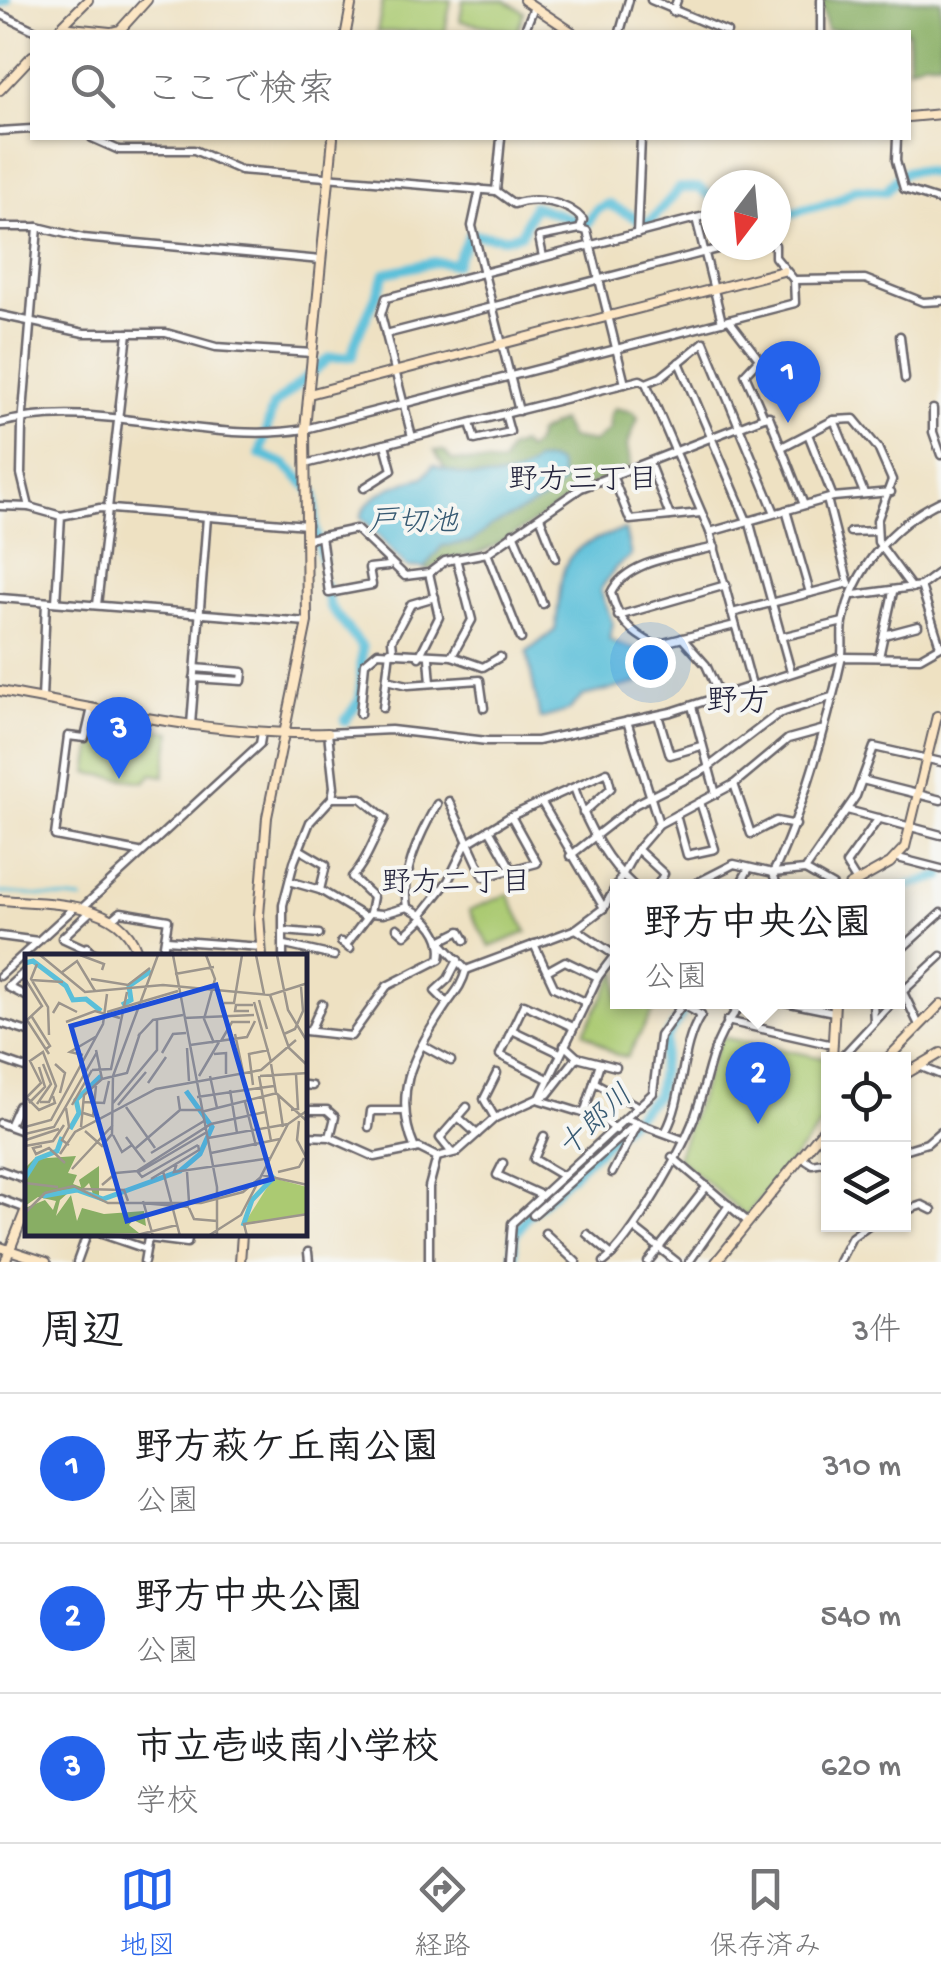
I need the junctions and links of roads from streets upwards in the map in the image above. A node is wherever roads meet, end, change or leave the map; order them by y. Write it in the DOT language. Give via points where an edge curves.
graph roads {
  1 [pos="88,0"];
  2 [pos="147,0"];
  3 [pos="352,0"];
  4 [pos="629,0"];
  5 [pos="650,0"];
  6 [pos="677,0"];
  7 [pos="820,0"];
  8 [pos="529,2"];
  9 [pos="673,12"];
  10 [pos="0,14"];
  11 [pos="34,30"];
  12 [pos="58,30"];
  13 [pos="120,30"];
  14 [pos="346,30"];
  15 [pos="524,30"];
  16 [pos="569,30"];
  17 [pos="621,30"];
  18 [pos="722,30"];
  19 [pos="821,30"];
  20 [pos="30,58"];
  21 [pos="0,90"];
  22 [pos="941,114"];
  23 [pos="911,118"];
  24 [pos="30,128"];
  25 [pos="0,131"];
  26 [pos="96,140"];
  27 [pos="334,140"];
  28 [pos="501,140"];
  29 [pos="641,140"];
  30 [pos="897,140"];
  31 [pos="330,174"];
  32 [pos="480,190"];
  33 [pos="496,191"];
  34 [pos="941,201"];
  35 [pos="701,217"];
  36 [pos="696,218"];
  37 [pos="0,227"];
  38 [pos="38,227"];
  39 [pos="580,229"];
  40 [pos="637,234"];
  41 [pos="701,239"];
  42 [pos="590,246"];
  43 [pos="701,253"];
  44 [pos="543,258"];
  45 [pos="321,260"];
  46 [pos="706,260"];
  47 [pos="780,260"];
  48 [pos="783,270"];
  49 [pos="484,273"];
  50 [pos="599,279"];
  51 [pos="794,280"];
  52 [pos="715,288"];
  53 [pos="941,301"];
  54 [pos="492,307"];
  55 [pos="0,315"];
  56 [pos="607,316"];
  57 [pos="31,320"];
  58 [pos="725,321"];
  59 [pos="128,333"];
  60 [pos="386,334"];
  61 [pos="900,336"];
  62 [pos="502,343"];
  63 [pos="616,349"];
  64 [pos="313,356"];
  65 [pos="679,362"];
  66 [pos="396,370"];
  67 [pos="510,376"];
  68 [pos="905,378"];
  69 [pos="646,383"];
  70 [pos="625,384"];
  71 [pos="309,394"];
  72 [pos="404,404"];
  73 [pos="933,409"];
  74 [pos="520,410"];
  75 [pos="505,414"];
  76 [pos="26,416"];
  77 [pos="764,418"];
  78 [pos="119,420"];
  79 [pos="834,420"];
  80 [pos="0,423"];
  81 [pos="470,423"];
  82 [pos="741,427"];
  83 [pos="306,429"];
  84 [pos="808,434"];
  85 [pos="412,437"];
  86 [pos="714,438"];
  87 [pos="384,444"];
  88 [pos="782,447"];
  89 [pos="678,454"];
  90 [pos="941,454"];
  91 [pos="304,464"];
  92 [pos="650,465"];
  93 [pos="612,475"];
  94 [pos="364,488"];
  95 [pos="891,492"];
  96 [pos="864,493"];
  97 [pos="830,498"];
  98 [pos="941,502"];
  99 [pos="804,505"];
  100 [pos="0,506"];
  101 [pos="29,507"];
  102 [pos="105,509"];
  103 [pos="786,510"];
  104 [pos="701,513"];
  105 [pos="776,513"];
  106 [pos="61,516"];
  107 [pos="670,516"];
  108 [pos="206,517"];
  109 [pos="540,517"];
  110 [pos="748,520"];
  111 [pos="307,525"];
  112 [pos="877,530"];
  113 [pos="710,532"];
  114 [pos="850,532"];
  115 [pos="513,533"];
  116 [pos="314,537"];
  117 [pos="880,545"];
  118 [pos="715,546"];
  119 [pos="487,553"];
  120 [pos="456,558"];
  121 [pos="556,558"];
  122 [pos="388,566"];
  123 [pos="941,571"];
  124 [pos="429,574"];
  125 [pos="849,583"];
  126 [pos="726,585"];
  127 [pos="921,586"];
  128 [pos="912,588"];
  129 [pos="893,592"];
  130 [pos="810,593"];
  131 [pos="853,595"];
  132 [pos="435,597"];
  133 [pos="0,598"];
  134 [pos="46,602"];
  135 [pos="56,602"];
  136 [pos="543,604"];
  137 [pos="772,604"];
  138 [pos="97,605"];
  139 [pos="732,613"];
  140 [pos="198,614"];
  141 [pos="618,616"];
  142 [pos="307,622"];
  143 [pos="843,622"];
  144 [pos="735,625"];
  145 [pos="918,626"];
  146 [pos="882,636"];
  147 [pos="781,637"];
  148 [pos="682,638"];
  149 [pos="521,639"];
  150 [pos="940,646"];
  151 [pos="391,651"];
  152 [pos="452,656"];
  153 [pos="419,657"];
  154 [pos="500,657"];
  155 [pos="842,657"];
  156 [pos="879,657"];
  157 [pos="430,658"];
  158 [pos="195,668"];
  159 [pos="791,672"];
  160 [pos="194,678"];
  161 [pos="387,680"];
  162 [pos="431,683"];
  163 [pos="752,685"];
  164 [pos="0,691"];
  165 [pos="720,696"];
  166 [pos="831,697"];
  167 [pos="42,699"];
  168 [pos="692,706"];
  169 [pos="92,708"];
  170 [pos="383,708"];
  171 [pos="484,708"];
  172 [pos="939,713"];
  173 [pos="360,714"];
  174 [pos="658,715"];
  175 [pos="627,722"];
  176 [pos="190,725"];
  177 [pos="938,727"];
  178 [pos="821,730"];
  179 [pos="262,732"];
  180 [pos="328,733"];
  181 [pos="284,734"];
  182 [pos="701,746"];
  183 [pos="927,757"];
  184 [pos="941,762"];
  185 [pos="706,770"];
  186 [pos="862,780"];
  187 [pos="734,784"];
  188 [pos="575,790"];
  189 [pos="716,794"];
  190 [pos="919,794"];
  191 [pos="332,798"];
  192 [pos="648,798"];
  193 [pos="941,800"];
  194 [pos="449,801"];
  195 [pos="700,802"];
  196 [pos="542,803"];
  197 [pos="437,804"];
  198 [pos="847,810"];
  199 [pos="582,813"];
  200 [pos="676,815"];
  201 [pos="511,816"];
  202 [pos="879,818"];
  203 [pos="660,824"];
  204 [pos="796,825"];
  205 [pos="911,828"];
  206 [pos="489,829"];
  207 [pos="941,834"];
  208 [pos="595,839"];
  209 [pos="466,844"];
  210 [pos="299,849"];
  211 [pos="637,849"];
  212 [pos="140,852"];
  213 [pos="570,856"];
  214 [pos="898,858"];
  215 [pos="512,870"];
  216 [pos="748,870"];
  217 [pos="805,870"];
  218 [pos="941,870"];
  219 [pos="773,873"];
  220 [pos="622,878"];
  221 [pos="661,879"];
  222 [pos="705,879"];
  223 [pos="743,879"];
  224 [pos="774,879"];
  225 [pos="820,879"];
  226 [pos="851,879"];
  227 [pos="862,879"];
  228 [pos="292,882"];
  229 [pos="320,890"];
  230 [pos="610,898"];
  231 [pos="0,900"];
  232 [pos="407,907"];
  233 [pos="604,908"];
  234 [pos="76,909"];
  235 [pos="90,911"];
  236 [pos="941,913"];
  237 [pos="368,915"];
  238 [pos="423,915"];
  239 [pos="114,918"];
  240 [pos="397,928"];
  241 [pos="576,929"];
  242 [pos="284,931"];
  243 [pos="319,934"];
  244 [pos="0,936"];
  245 [pos="167,940"];
  246 [pos="465,940"];
  247 [pos="39,941"];
  248 [pos="441,943"];
  249 [pos="534,944"];
  250 [pos="285,945"];
  251 [pos="346,945"];
  252 [pos="905,945"];
  253 [pos="87,947"];
  254 [pos="262,952"];
  255 [pos="610,952"];
  256 [pos="86,954"];
  257 [pos="98,954"];
  258 [pos="137,954"];
  259 [pos="163,954"];
  260 [pos="284,954"];
  261 [pos="334,956"];
  262 [pos="941,956"];
  263 [pos="458,960"];
  264 [pos="610,963"];
  265 [pos="466,970"];
  266 [pos="547,971"];
  267 [pos="25,973"];
  268 [pos="0,976"];
  269 [pos="598,977"];
  270 [pos="905,989"];
  271 [pos="25,995"];
  272 [pos="585,1002"];
  273 [pos="448,1003"];
  274 [pos="322,1004"];
  275 [pos="941,1004"];
  276 [pos="905,1006"];
  277 [pos="679,1009"];
  278 [pos="690,1009"];
  279 [pos="737,1009"];
  280 [pos="835,1009"];
  281 [pos="873,1009"];
  282 [pos="886,1009"];
  283 [pos="727,1021"];
  284 [pos="874,1022"];
  285 [pos="0,1023"];
  286 [pos="919,1026"];
  287 [pos="572,1028"];
  288 [pos="512,1030"];
  289 [pos="25,1031"];
  290 [pos="308,1031"];
  291 [pos="833,1045"];
  292 [pos="422,1046"];
  293 [pos="562,1049"];
  294 [pos="834,1052"];
  295 [pos="844,1052"];
  296 [pos="894,1052"];
  297 [pos="941,1053"];
  298 [pos="577,1057"];
  299 [pos="0,1059"];
  300 [pos="451,1061"];
  301 [pos="600,1062"];
  302 [pos="616,1066"];
  303 [pos="919,1066"];
  304 [pos="25,1068"];
  305 [pos="911,1071"];
  306 [pos="497,1074"];
  307 [pos="941,1076"];
  308 [pos="548,1079"];
  309 [pos="594,1082"];
  310 [pos="539,1100"];
  311 [pos="639,1106"];
  312 [pos="467,1108"];
  313 [pos="25,1109"];
  314 [pos="308,1110"];
  315 [pos="402,1111"];
  316 [pos="584,1114"];
  317 [pos="458,1117"];
  318 [pos="495,1118"];
  319 [pos="626,1119"];
  320 [pos="0,1123"];
  321 [pos="638,1123"];
  322 [pos="9,1126"];
  323 [pos="369,1127"];
  324 [pos="615,1129"];
  325 [pos="941,1130"];
  326 [pos="666,1131"];
  327 [pos="821,1132"];
  328 [pos="25,1133"];
  329 [pos="477,1134"];
  330 [pos="308,1136"];
  331 [pos="544,1136"];
  332 [pos="623,1136"];
  333 [pos="330,1137"];
  334 [pos="683,1140"];
  335 [pos="911,1148"];
  336 [pos="415,1149"];
  337 [pos="452,1153"];
  338 [pos="437,1156"];
  339 [pos="801,1156"];
  340 [pos="672,1158"];
  341 [pos="821,1162"];
  342 [pos="503,1163"];
  343 [pos="0,1170"];
  344 [pos="612,1174"];
  345 [pos="562,1176"];
  346 [pos="25,1179"];
  347 [pos="706,1186"];
  348 [pos="541,1196"];
  349 [pos="0,1199"];
  350 [pos="729,1205"];
  351 [pos="25,1207"];
  352 [pos="25,1209"];
  353 [pos="911,1209"];
  354 [pos="932,1210"];
  355 [pos="533,1215"];
  356 [pos="747,1220"];
  357 [pos="634,1228"];
  358 [pos="858,1232"];
  359 [pos="546,1234"];
  360 [pos="587,1234"];
  361 [pos="85,1237"];
  362 [pos="110,1237"];
  363 [pos="188,1237"];
  364 [pos="242,1237"];
  365 [pos="658,1248"];
  366 [pos="4,1249"];
  367 [pos="146,1250"];
  368 [pos="308,1252"];
  369 [pos="612,1255"];
  370 [pos="5,1262"];
  371 [pos="46,1262"];
  372 [pos="77,1262"];
  373 [pos="144,1262"];
  374 [pos="240,1262"];
  375 [pos="309,1262"];
  376 [pos="429,1262"];
  377 [pos="509,1262"];
  378 [pos="576,1262"];
  379 [pos="604,1262"];
  380 [pos="648,1262"];
  381 [pos="677,1262"];
  382 [pos="689,1262"];
  383 [pos="716,1262"];
  384 [pos="838,1262"];
  1 -- 12 [label="street"];
  2 -- 13 [label="street"];
  3 -- 14 [label="street"];
  4 -- 17 [label="street"];
  5 -- 9 [label="street"];
  6 -- 9 [label="street"];
  7 -- 19 [label="street"];
  8 -- 15 [label="street"];
  8 -- 16 [label="street"];
  9 -- 18 [label="street"];
  10 -- 11 [label="street"];
  20 -- 21 [label="street"];
  22 -- 23 [label="street"];
  24 -- 25 [label="street"];
  26 -- 31 [label="street" via="119,150 194,150 240,170"];
  27 -- 31 [label="street"];
  28 -- 33 [label="street"];
  29 -- 40 [label="street"];
  30 -- 34 [label="street" via="904,189"];
  31 -- 32 [label="street"];
  31 -- 45 [label="street"];
  32 -- 33 [label="street"];
  32 -- 49 [label="street" via="474,235"];
  33 -- 39 [label="street" via="514,204 536,199 576,212 584,220"];
  35 -- 36 [label="street"];
  36 -- 40 [label="street"];
  36 -- 41 [label="street"];
  37 -- 38 [label="street"];
  38 -- 45 [label="street" via="84,238"];
  38 -- 57 [label="street"];
  39 -- 42 [label="street"];
  39 -- 44 [label="street" via="538,237"];
  40 -- 42 [label="street"];
  42 -- 44 [label="street"];
  42 -- 50 [label="street"];
  43 -- 50 [label="street"];
  44 -- 49 [label="street"];
  45 -- 64 [label="street"];
  46 -- 52 [label="street"];
  47 -- 48 [label="street"];
  48 -- 51 [label="street"];
  48 -- 52 [label="street"];
  49 -- 54 [label="street"];
  49 -- 60 [label="street" via="386,298"];
  50 -- 54 [label="street"];
  50 -- 56 [label="street"];
  51 -- 53 [label="street" via="865,280 923,302"];
  51 -- 58 [label="street" via="795,303"];
  52 -- 56 [label="street"];
  52 -- 58 [label="street"];
  54 -- 60 [label="street"];
  54 -- 62 [label="street"];
  55 -- 57 [label="street"];
  56 -- 62 [label="street"];
  56 -- 63 [label="street"];
  57 -- 59 [label="street" via="84,333"];
  57 -- 76 [label="street"];
  58 -- 63 [label="street"];
  58 -- 77 [label="street" via="758,358 745,374"];
  59 -- 64 [label="street"];
  59 -- 78 [label="street"];
  60 -- 66 [label="street"];
  61 -- 68 [label="street"];
  62 -- 66 [label="street"];
  62 -- 67 [label="street"];
  63 -- 67 [label="street"];
  63 -- 70 [label="street"];
  64 -- 71 [label="street"];
  65 -- 69 [label="street"];
  65 -- 82 [label="street" via="704,342"];
  65 -- 86 [label="street"];
  66 -- 71 [label="street"];
  66 -- 72 [label="street"];
  67 -- 72 [label="street"];
  67 -- 74 [label="street"];
  69 -- 70 [label="street"];
  69 -- 89 [label="street"];
  70 -- 74 [label="street"];
  71 -- 83 [label="street"];
  72 -- 83 [label="street"];
  72 -- 85 [label="street"];
  73 -- 90 [label="street"];
  74 -- 75 [label="street"];
  75 -- 81 [label="street"];
  75 -- 81 [label="street" via="510,432 475,440"];
  76 -- 78 [label="street"];
  76 -- 80 [label="street"];
  76 -- 101 [label="street" via="21,474"];
  77 -- 82 [label="street"];
  77 -- 88 [label="street" via="769,416"];
  78 -- 83 [label="street" via="264,435"];
  78 -- 102 [label="street"];
  79 -- 84 [label="street"];
  79 -- 95 [label="street" via="854,418 878,448"];
  79 -- 96 [label="street"];
  81 -- 85 [label="street"];
  82 -- 86 [label="street"];
  82 -- 105 [label="street"];
  83 -- 91 [label="street"];
  84 -- 88 [label="street"];
  84 -- 97 [label="street"];
  85 -- 87 [label="street"];
  86 -- 89 [label="street"];
  86 -- 110 [label="street"];
  87 -- 91 [label="street"];
  87 -- 94 [label="street" via="392,470"];
  88 -- 99 [label="street"];
  89 -- 92 [label="street"];
  89 -- 104 [label="street"];
  91 -- 111 [label="street"];
  92 -- 93 [label="street"];
  92 -- 107 [label="street"];
  93 -- 107 [label="street" via="630,520"];
  93 -- 109 [label="street"];
  95 -- 96 [label="street"];
  95 -- 112 [label="street"];
  96 -- 97 [label="street"];
  97 -- 99 [label="street"];
  97 -- 125 [label="street"];
  98 -- 117 [label="street"];
  99 -- 103 [label="street"];
  100 -- 101 [label="street"];
  101 -- 106 [label="street"];
  102 -- 106 [label="street"];
  102 -- 108 [label="street"];
  102 -- 138 [label="street"];
  103 -- 105 [label="street"];
  103 -- 130 [label="street"];
  104 -- 107 [label="street"];
  104 -- 113 [label="street"];
  105 -- 110 [label="street"];
  106 -- 135 [label="street"];
  108 -- 111 [label="street"];
  108 -- 140 [label="street"];
  109 -- 115 [label="street"];
  109 -- 121 [label="street"];
  110 -- 113 [label="street"];
  110 -- 137 [label="street"];
  111 -- 116 [label="street"];
  112 -- 114 [label="street"];
  112 -- 117 [label="street"];
  113 -- 118 [label="street"];
  115 -- 119 [label="street"];
  115 -- 136 [label="street"];
  116 -- 122 [label="street" via="329,593 372,585 369,568"];
  116 -- 124 [label="street" via="356,529 404,576"];
  116 -- 142 [label="street"];
  117 -- 128 [label="street"];
  117 -- 131 [label="street"];
  118 -- 126 [label="street"];
  118 -- 141 [label="street" via="632,569 611,593"];
  119 -- 120 [label="street"];
  119 -- 149 [label="street"];
  120 -- 124 [label="street"];
  120 -- 152 [label="street" via="472,620"];
  123 -- 127 [label="street"];
  124 -- 132 [label="street"];
  125 -- 130 [label="street"];
  125 -- 131 [label="street"];
  126 -- 139 [label="street"];
  126 -- 141 [label="street"];
  127 -- 128 [label="street"];
  127 -- 150 [label="street"];
  128 -- 129 [label="street"];
  129 -- 131 [label="street"];
  129 -- 146 [label="street"];
  130 -- 137 [label="street"];
  131 -- 143 [label="street"];
  132 -- 151 [label="street" via="410,604"];
  132 -- 153 [label="street" via="438,617"];
  133 -- 134 [label="street"];
  134 -- 135 [label="street"];
  134 -- 167 [label="street"];
  135 -- 138 [label="street"];
  137 -- 139 [label="street"];
  137 -- 147 [label="street"];
  138 -- 140 [label="street"];
  139 -- 144 [label="street"];
  140 -- 142 [label="street"];
  140 -- 158 [label="street"];
  141 -- 148 [label="street" via="655,645"];
  142 -- 181 [label="street"];
  143 -- 147 [label="street"];
  143 -- 155 [label="street"];
  144 -- 148 [label="street"];
  144 -- 163 [label="street"];
  145 -- 146 [label="street"];
  146 -- 156 [label="street"];
  147 -- 159 [label="street"];
  148 -- 165 [label="street" via="706,665"];
  150 -- 156 [label="street" via="920,658"];
  151 -- 153 [label="street"];
  151 -- 161 [label="street"];
  151 -- 173 [label="street" via="365,663"];
  152 -- 154 [label="street" via="483,667"];
  152 -- 157 [label="street"];
  153 -- 157 [label="street"];
  155 -- 156 [label="street"];
  155 -- 159 [label="street"];
  155 -- 166 [label="street"];
  157 -- 162 [label="street"];
  158 -- 160 [label="street"];
  158 -- 160 [label="street" via="243,672 242,681"];
  159 -- 163 [label="street"];
  160 -- 176 [label="street"];
  161 -- 162 [label="street"];
  161 -- 170 [label="street"];
  162 -- 171 [label="street" via="480,680"];
  163 -- 165 [label="street"];
  164 -- 167 [label="street"];
  165 -- 168 [label="street"];
  166 -- 178 [label="street"];
  166 -- 185 [label="street" via="778,714"];
  167 -- 169 [label="street"];
  168 -- 174 [label="street"];
  168 -- 182 [label="street"];
  169 -- 176 [label="street"];
  169 -- 212 [label="street" via="85,738 68,736 56,836"];
  172 -- 177 [label="street"];
  174 -- 175 [label="street"];
  174 -- 182 [label="street" via="670,755"];
  175 -- 180 [label="street" via="537,740 391,730"];
  175 -- 192 [label="street"];
  176 -- 179 [label="street"];
  177 -- 183 [label="street"];
  178 -- 187 [label="street" via="788,739"];
  178 -- 204 [label="street"];
  179 -- 181 [label="street"];
  179 -- 212 [label="street" via="260,744"];
  180 -- 181 [label="street"];
  180 -- 191 [label="street"];
  181 -- 254 [label="street" via="261,870"];
  182 -- 185 [label="street"];
  183 -- 184 [label="street"];
  183 -- 186 [label="street" via="874,746"];
  183 -- 190 [label="street"];
  185 -- 189 [label="street"];
  185 -- 192 [label="street"];
  186 -- 190 [label="street"];
  186 -- 198 [label="street"];
  187 -- 189 [label="street"];
  187 -- 204 [label="street" via="751,834 776,821"];
  188 -- 196 [label="street"];
  188 -- 199 [label="street"];
  188 -- 199 [label="street" via="607,772 612,788"];
  189 -- 195 [label="street"];
  190 -- 193 [label="street"];
  190 -- 205 [label="street"];
  191 -- 210 [label="street" via="310,822"];
  191 -- 237 [label="street" via="361,798 385,818 352,877 373,897"];
  192 -- 203 [label="street"];
  192 -- 208 [label="street"];
  194 -- 209 [label="street"];
  195 -- 200 [label="street"];
  195 -- 200 [label="street" via="715,849 687,856"];
  196 -- 201 [label="street"];
  196 -- 213 [label="street"];
  197 -- 232 [label="street" via="414,853"];
  198 -- 202 [label="street"];
  198 -- 217 [label="street"];
  199 -- 208 [label="street"];
  200 -- 203 [label="street"];
  201 -- 206 [label="street"];
  201 -- 215 [label="street" via="538,862"];
  202 -- 205 [label="street"];
  202 -- 226 [label="street" via="846,864"];
  203 -- 211 [label="street"];
  204 -- 219 [label="street"];
  205 -- 207 [label="street"];
  205 -- 214 [label="street"];
  206 -- 209 [label="street"];
  206 -- 215 [label="street"];
  208 -- 213 [label="street"];
  208 -- 220 [label="street"];
  209 -- 215 [label="street" via="484,877"];
  209 -- 238 [label="street"];
  210 -- 228 [label="street"];
  210 -- 229 [label="street" via="326,865"];
  211 -- 220 [label="street"];
  211 -- 221 [label="street" via="664,874"];
  212 -- 234 [label="street"];
  213 -- 233 [label="street"];
  214 -- 218 [label="street"];
  214 -- 227 [label="street"];
  216 -- 219 [label="street"];
  216 -- 222 [label="street" via="734,864"];
  216 -- 223 [label="street"];
  217 -- 219 [label="street"];
  217 -- 225 [label="street"];
  219 -- 224 [label="street"];
  228 -- 229 [label="street"];
  228 -- 242 [label="street" via="283,905"];
  229 -- 237 [label="street"];
  230 -- 233 [label="street"];
  231 -- 234 [label="street"];
  232 -- 237 [label="street"];
  232 -- 238 [label="street"];
  233 -- 241 [label="street"];
  234 -- 235 [label="street"];
  234 -- 247 [label="street"];
  235 -- 239 [label="street"];
  235 -- 253 [label="street" via="62,938"];
  236 -- 252 [label="street"];
  237 -- 251 [label="street"];
  238 -- 240 [label="street" via="406,935"];
  238 -- 248 [label="street"];
  239 -- 245 [label="street" via="122,912 168,920"];
  239 -- 258 [label="street"];
  241 -- 249 [label="street"];
  241 -- 255 [label="street"];
  242 -- 243 [label="street"];
  242 -- 250 [label="street"];
  244 -- 247 [label="street"];
  245 -- 254 [label="street"];
  245 -- 259 [label="street"];
  246 -- 248 [label="street" via="460,930"];
  247 -- 268 [label="street"];
  248 -- 263 [label="street"];
  248 -- 290 [label="street" via="437,962 383,990 351,1036"];
  249 -- 265 [label="street"];
  249 -- 266 [label="street"];
  250 -- 260 [label="street"];
  250 -- 261 [label="street"];
  253 -- 256 [label="street"];
  253 -- 257 [label="street"];
  262 -- 270 [label="street"];
  263 -- 265 [label="street"];
  263 -- 273 [label="street" via="435,991"];
  264 -- 269 [label="street"];
  265 -- 273 [label="street" via="461,991"];
  266 -- 269 [label="street" via="566,961"];
  266 -- 272 [label="street" via="554,987"];
  267 -- 271 [label="street" via="8,988"];
  269 -- 272 [label="street"];
  272 -- 287 [label="street"];
  273 -- 292 [label="street"];
  274 -- 290 [label="street"];
  275 -- 286 [label="street"];
  276 -- 286 [label="street"];
  277 -- 311 [label="street" via="660,1036 653,1093"];
  278 -- 326 [label="street" via="701,1015"];
  279 -- 283 [label="street"];
  280 -- 291 [label="street"];
  281 -- 284 [label="street"];
  282 -- 284 [label="street"];
  283 -- 291 [label="street"];
  283 -- 334 [label="street" via="710,1050"];
  284 -- 295 [label="street"];
  285 -- 289 [label="street"];
  286 -- 296 [label="street"];
  287 -- 288 [label="street" via="524,1004"];
  287 -- 293 [label="street"];
  288 -- 293 [label="street"];
  288 -- 308 [label="street" via="500,1055"];
  291 -- 294 [label="street"];
  292 -- 300 [label="street"];
  292 -- 315 [label="street"];
  293 -- 298 [label="street"];
  293 -- 308 [label="street"];
  297 -- 303 [label="street"];
  298 -- 301 [label="street"];
  298 -- 310 [label="street" via="569,1074"];
  299 -- 304 [label="street"];
  301 -- 302 [label="street"];
  301 -- 309 [label="street"];
  303 -- 305 [label="street"];
  303 -- 307 [label="street"];
  306 -- 318 [label="street" via="484,1099"];
  308 -- 310 [label="street"];
  309 -- 311 [label="street"];
  309 -- 316 [label="street"];
  310 -- 316 [label="street"];
  310 -- 318 [label="street"];
  311 -- 319 [label="street"];
  312 -- 317 [label="street"];
  313 -- 322 [label="street" via="18,1106"];
  314 -- 333 [label="street" via="335,1117"];
  315 -- 323 [label="street" via="371,1111"];
  315 -- 336 [label="street"];
  316 -- 324 [label="street"];
  317 -- 329 [label="street"];
  317 -- 337 [label="street" via="439,1141"];
  318 -- 329 [label="street"];
  319 -- 321 [label="street"];
  319 -- 324 [label="street"];
  320 -- 322 [label="street"];
  321 -- 326 [label="street"];
  321 -- 332 [label="street"];
  321 -- 344 [label="street"];
  322 -- 328 [label="street"];
  324 -- 332 [label="street"];
  324 -- 345 [label="street"];
  325 -- 335 [label="street"];
  326 -- 334 [label="street"];
  327 -- 339 [label="street"];
  329 -- 337 [label="street"];
  330 -- 333 [label="street"];
  331 -- 345 [label="street" via="534,1159"];
  332 -- 355 [label="street"];
  333 -- 336 [label="street" via="375,1157"];
  334 -- 340 [label="street"];
  336 -- 338 [label="street"];
  337 -- 338 [label="street"];
  338 -- 376 [label="street" via="429,1187"];
  339 -- 341 [label="street"];
  339 -- 356 [label="street"];
  340 -- 347 [label="street"];
  340 -- 357 [label="street"];
  342 -- 348 [label="street" via="497,1175"];
  343 -- 346 [label="street"];
  345 -- 348 [label="street"];
  347 -- 350 [label="street"];
  347 -- 365 [label="street"];
  348 -- 377 [label="street" via="512,1223"];
  349 -- 351 [label="street"];
  350 -- 356 [label="street"];
  350 -- 382 [label="street"];
  352 -- 366 [label="street"];
  353 -- 354 [label="street"];
  356 -- 383 [label="street"];
  357 -- 365 [label="street"];
  357 -- 369 [label="street"];
  358 -- 384 [label="street"];
  359 -- 378 [label="street"];
  360 -- 369 [label="street"];
  361 -- 372 [label="street"];
  362 -- 367 [label="street"];
  363 -- 367 [label="street" via="187,1243 148,1238"];
  364 -- 374 [label="street"];
  365 -- 380 [label="street"];
  365 -- 381 [label="street"];
  366 -- 370 [label="street"];
  366 -- 371 [label="street"];
  367 -- 373 [label="street"];
  368 -- 375 [label="street"];
  369 -- 379 [label="street"];
}
